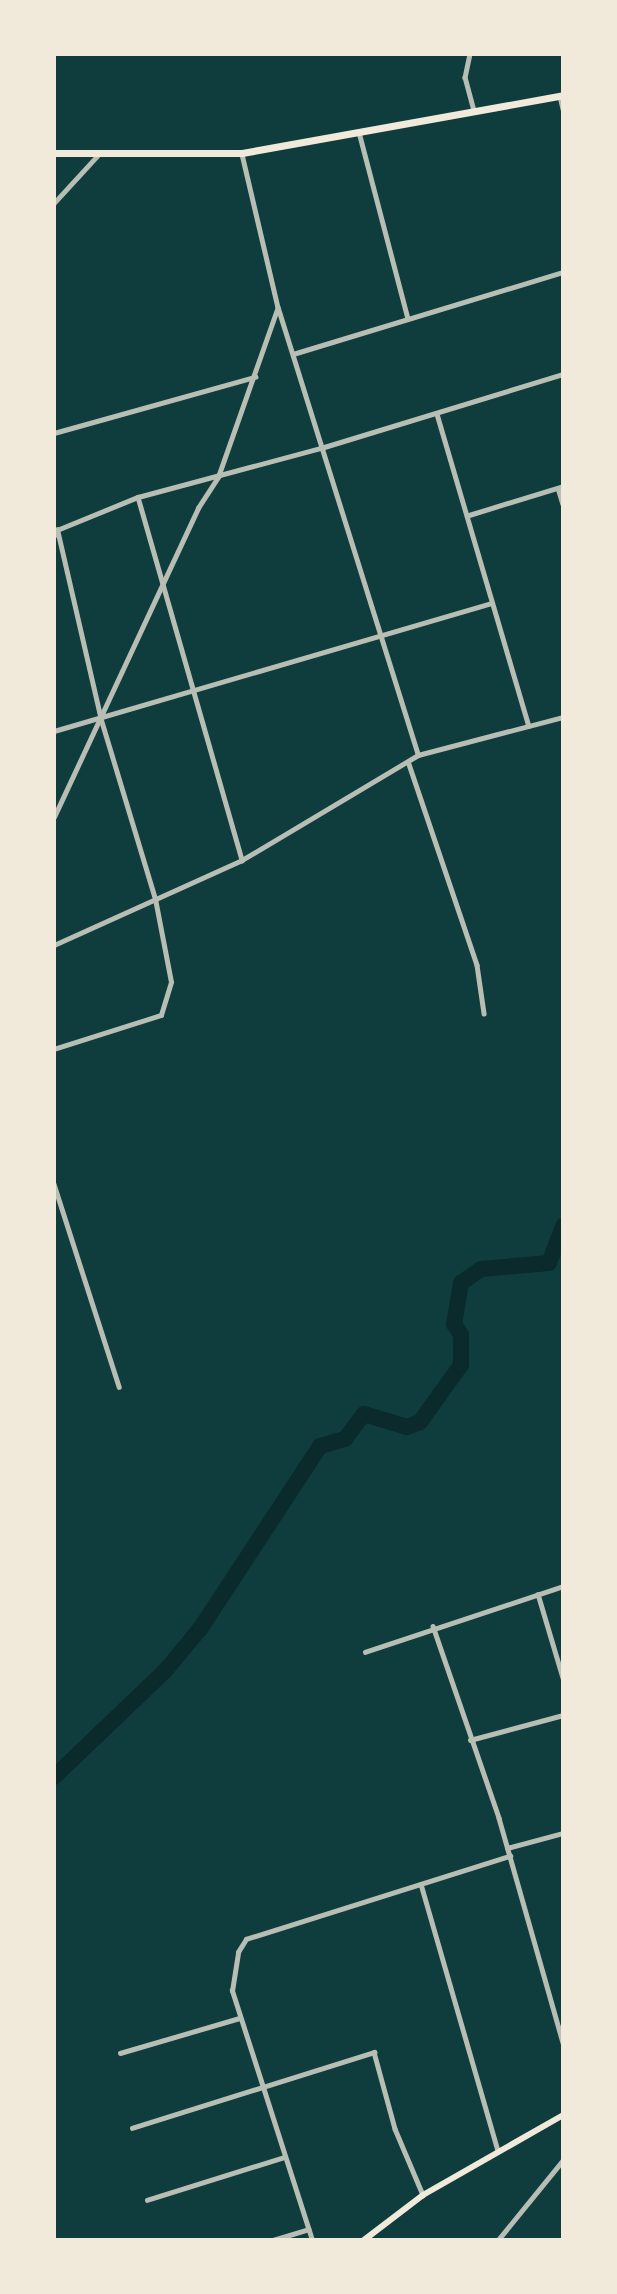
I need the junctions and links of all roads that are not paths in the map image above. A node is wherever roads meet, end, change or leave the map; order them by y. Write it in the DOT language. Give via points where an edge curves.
graph roads {
  1 [pos="470,54"];
  2 [pos="561,95"];
  3 [pos="563,109"];
  4 [pos="474,111"];
  5 [pos="359,132"];
  6 [pos="54,153"];
  7 [pos="242,153"];
  8 [pos="97,156"];
  9 [pos="54,203"];
  10 [pos="563,272"];
  11 [pos="278,307"];
  12 [pos="408,319"];
  13 [pos="293,354"];
  14 [pos="563,374"];
  15 [pos="255,377"];
  16 [pos="437,414"];
  17 [pos="54,433"];
  18 [pos="321,448"];
  19 [pos="218,477"];
  20 [pos="560,487"];
  21 [pos="138,497"];
  22 [pos="563,504"];
  23 [pos="468,515"];
  24 [pos="57,530"];
  25 [pos="54,536"];
  26 [pos="163,586"];
  27 [pos="492,603"];
  28 [pos="377,635"];
  29 [pos="197,689"];
  30 [pos="563,717"];
  31 [pos="101,720"];
  32 [pos="530,726"];
  33 [pos="54,732"];
  34 [pos="418,755"];
  35 [pos="409,764"];
  36 [pos="54,817"];
  37 [pos="242,860"];
  38 [pos="155,898"];
  39 [pos="54,945"];
  40 [pos="484,1013"];
  41 [pos="54,1049"];
  42 [pos="54,1184"];
  43 [pos="119,1387"];
  44 [pos="563,1586"];
  45 [pos="538,1594"];
  46 [pos="433,1626"];
  47 [pos="365,1652"];
  48 [pos="563,1678"];
  49 [pos="563,1715"];
  50 [pos="470,1740"];
  51 [pos="563,1833"];
  52 [pos="508,1848"];
  53 [pos="510,1856"];
  54 [pos="421,1884"];
  55 [pos="240,2018"];
  56 [pos="563,2043"];
  57 [pos="120,2053"];
  58 [pos="262,2087"];
  59 [pos="563,2115"];
  60 [pos="132,2127"];
  61 [pos="498,2151"];
  62 [pos="284,2157"];
  63 [pos="563,2160"];
  64 [pos="423,2195"];
  65 [pos="147,2200"];
  66 [pos="308,2229"];
  67 [pos="273,2240"];
  68 [pos="312,2240"];
  69 [pos="364,2240"];
  70 [pos="498,2240"];
  1 -- 4 [label="street" via="464,77"];
  2 -- 3 [label="street"];
  2 -- 4 [label="main road"];
  4 -- 5 [label="main road"];
  5 -- 7 [label="main road"];
  5 -- 12 [label="street"];
  6 -- 8 [label="main road"];
  7 -- 8 [label="main road"];
  7 -- 11 [label="street"];
  8 -- 9 [label="street"];
  10 -- 12 [label="street"];
  11 -- 13 [label="street"];
  11 -- 15 [label="street"];
  12 -- 13 [label="street"];
  13 -- 18 [label="street"];
  14 -- 16 [label="street"];
  15 -- 17 [label="street"];
  15 -- 19 [label="street"];
  16 -- 18 [label="street"];
  16 -- 23 [label="street"];
  18 -- 19 [label="street"];
  18 -- 28 [label="street"];
  19 -- 21 [label="street"];
  19 -- 26 [label="street" via="198,508"];
  20 -- 22 [label="street"];
  20 -- 23 [label="street"];
  21 -- 24 [label="street"];
  21 -- 26 [label="street"];
  23 -- 27 [label="street"];
  24 -- 25 [label="street"];
  24 -- 31 [label="street"];
  26 -- 29 [label="street"];
  26 -- 31 [label="street"];
  27 -- 28 [label="street"];
  27 -- 32 [label="street"];
  28 -- 29 [label="street"];
  28 -- 34 [label="street"];
  29 -- 31 [label="street"];
  29 -- 37 [label="street"];
  30 -- 32 [label="street"];
  31 -- 33 [label="street"];
  31 -- 36 [label="street"];
  31 -- 38 [label="street"];
  32 -- 34 [label="street"];
  34 -- 35 [label="street"];
  35 -- 37 [label="street"];
  35 -- 40 [label="street" via="477,965"];
  37 -- 38 [label="street"];
  38 -- 39 [label="street"];
  38 -- 41 [label="street" via="171,965 161,1015"];
  42 -- 43 [label="street"];
  44 -- 45 [label="street"];
  45 -- 46 [label="street"];
  45 -- 48 [label="street"];
  46 -- 47 [label="street"];
  46 -- 50 [label="street"];
  49 -- 50 [label="street"];
  50 -- 52 [label="street"];
  51 -- 52 [label="street"];
  52 -- 53 [label="street"];
  53 -- 54 [label="street"];
  53 -- 56 [label="street"];
  54 -- 55 [label="street" via="246,1939 231,1980"];
  54 -- 61 [label="street"];
  55 -- 57 [label="street"];
  55 -- 58 [label="street"];
  58 -- 60 [label="street"];
  58 -- 62 [label="street"];
  58 -- 64 [label="street" via="374,2052 395,2129"];
  59 -- 61 [label="main road"];
  61 -- 64 [label="main road"];
  62 -- 65 [label="street"];
  62 -- 66 [label="street"];
  63 -- 70 [label="street"];
  64 -- 69 [label="main road"];
  66 -- 67 [label="street"];
  66 -- 68 [label="street"];
}
